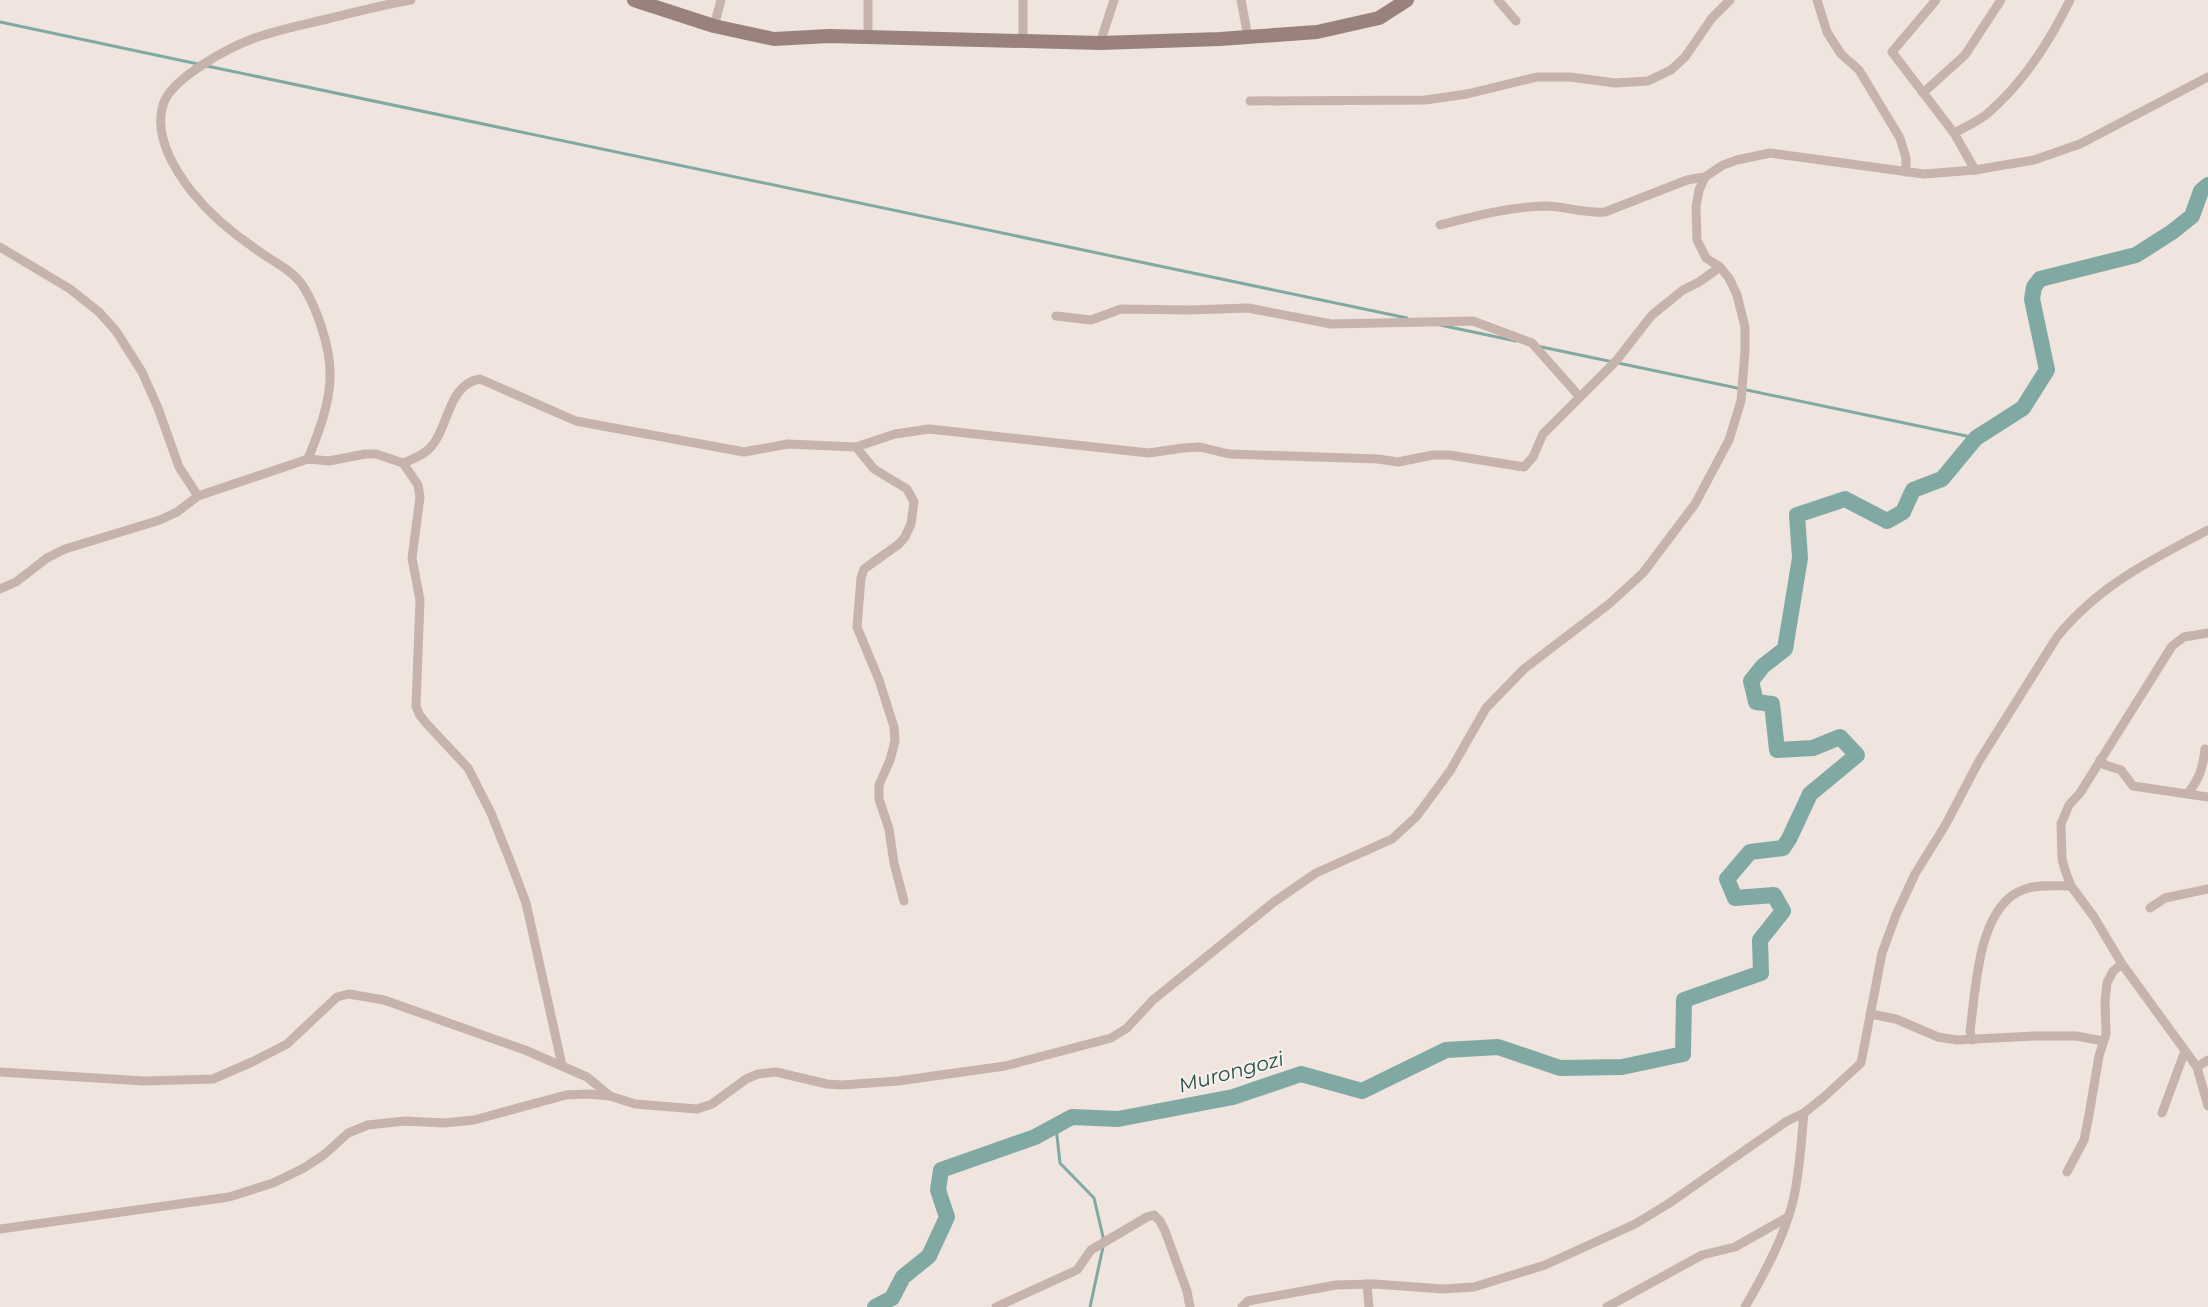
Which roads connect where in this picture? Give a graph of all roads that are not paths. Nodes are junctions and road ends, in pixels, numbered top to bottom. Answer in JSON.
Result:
{"nodes":[{"id":1,"x":411,"y":0,"type":"edge"},
{"id":2,"x":634,"y":0,"type":"edge"},
{"id":3,"x":721,"y":0,"type":"edge"},
{"id":4,"x":868,"y":0,"type":"edge"},
{"id":5,"x":1023,"y":0,"type":"edge"},
{"id":6,"x":1114,"y":0,"type":"edge"},
{"id":7,"x":1241,"y":0,"type":"edge"},
{"id":8,"x":1407,"y":0,"type":"edge"},
{"id":9,"x":1498,"y":0,"type":"edge"},
{"id":10,"x":1730,"y":0,"type":"edge"},
{"id":11,"x":1817,"y":0,"type":"edge"},
{"id":12,"x":1936,"y":0,"type":"edge"},
{"id":13,"x":2001,"y":0,"type":"edge"},
{"id":14,"x":2070,"y":0,"type":"edge"},
{"id":15,"x":1516,"y":21,"type":"dead end"},
{"id":16,"x":714,"y":26,"type":"junction"},
{"id":17,"x":868,"y":37,"type":"junction"},
{"id":18,"x":1248,"y":37,"type":"junction"},
{"id":19,"x":1023,"y":41,"type":"junction"},
{"id":20,"x":1100,"y":42,"type":"junction"},
{"id":21,"x":2208,"y":77,"type":"edge"},
{"id":22,"x":1923,"y":93,"type":"junction"},
{"id":23,"x":1250,"y":101,"type":"dead end"},
{"id":24,"x":1954,"y":134,"type":"junction"},
{"id":25,"x":1975,"y":170,"type":"junction"},
{"id":26,"x":1906,"y":172,"type":"junction"},
{"id":27,"x":1705,"y":177,"type":"junction"},
{"id":28,"x":1440,"y":225,"type":"dead end"},
{"id":29,"x":0,"y":247,"type":"edge"},
{"id":30,"x":1720,"y":267,"type":"junction"},
{"id":31,"x":1056,"y":316,"type":"dead end"},
{"id":32,"x":1579,"y":396,"type":"junction"},
{"id":33,"x":856,"y":447,"type":"junction"},
{"id":34,"x":308,"y":459,"type":"junction"},
{"id":35,"x":403,"y":463,"type":"junction"},
{"id":36,"x":198,"y":496,"type":"junction"},
{"id":37,"x":2208,"y":530,"type":"edge"},
{"id":38,"x":0,"y":589,"type":"edge"},
{"id":39,"x":2208,"y":633,"type":"edge"},
{"id":40,"x":2205,"y":749,"type":"dead end"},
{"id":41,"x":2100,"y":760,"type":"junction"},
{"id":42,"x":2188,"y":793,"type":"junction"},
{"id":43,"x":2208,"y":797,"type":"edge"},
{"id":44,"x":2071,"y":886,"type":"junction"},
{"id":45,"x":2208,"y":889,"type":"edge"},
{"id":46,"x":904,"y":902,"type":"dead end"},
{"id":47,"x":2150,"y":908,"type":"dead end"},
{"id":48,"x":2122,"y":964,"type":"junction"},
{"id":49,"x":1871,"y":1014,"type":"junction"},
{"id":50,"x":1972,"y":1040,"type":"junction"},
{"id":51,"x":2103,"y":1041,"type":"junction"},
{"id":52,"x":2185,"y":1051,"type":"junction"},
{"id":53,"x":2208,"y":1060,"type":"edge"},
{"id":54,"x":562,"y":1065,"type":"junction"},
{"id":55,"x":2198,"y":1067,"type":"junction"},
{"id":56,"x":0,"y":1072,"type":"edge"},
{"id":57,"x":610,"y":1096,"type":"junction"},
{"id":58,"x":2208,"y":1106,"type":"edge"},
{"id":59,"x":1804,"y":1113,"type":"junction"},
{"id":60,"x":2163,"y":1113,"type":"dead end"},
{"id":61,"x":2067,"y":1172,"type":"dead end"},
{"id":62,"x":1788,"y":1218,"type":"junction"},
{"id":63,"x":0,"y":1228,"type":"edge"},
{"id":64,"x":1367,"y":1284,"type":"junction"},
{"id":65,"x":996,"y":1307,"type":"edge"},
{"id":66,"x":1190,"y":1307,"type":"edge"},
{"id":67,"x":1242,"y":1307,"type":"edge"},
{"id":68,"x":1369,"y":1307,"type":"edge"},
{"id":69,"x":1607,"y":1307,"type":"edge"},
{"id":70,"x":1745,"y":1307,"type":"edge"}],
"edges":[{"from":1,"to":34,"type":"street"},
{"from":2,"to":16,"type":"street"},
{"from":3,"to":16,"type":"street"},
{"from":4,"to":17,"type":"street"},
{"from":5,"to":19,"type":"street"},
{"from":6,"to":20,"type":"street"},
{"from":7,"to":18,"type":"street"},
{"from":8,"to":18,"type":"street"},
{"from":9,"to":15,"type":"street"},
{"from":10,"to":23,"type":"street"},
{"from":11,"to":26,"type":"street"},
{"from":12,"to":22,"type":"street"},
{"from":13,"to":22,"type":"street"},
{"from":14,"to":24,"type":"street"},
{"from":16,"to":17,"type":"street"},
{"from":17,"to":19,"type":"street"},
{"from":18,"to":20,"type":"street"},
{"from":19,"to":20,"type":"street"},
{"from":21,"to":25,"type":"street"},
{"from":22,"to":24,"type":"street"},
{"from":24,"to":25,"type":"street"},
{"from":25,"to":26,"type":"street"},
{"from":26,"to":27,"type":"street"},
{"from":27,"to":28,"type":"street"},
{"from":27,"to":30,"type":"street"},
{"from":29,"to":36,"type":"street"},
{"from":30,"to":32,"type":"street"},
{"from":30,"to":57,"type":"street"},
{"from":31,"to":32,"type":"street"},
{"from":32,"to":33,"type":"street"},
{"from":33,"to":35,"type":"street"},
{"from":33,"to":46,"type":"street"},
{"from":34,"to":35,"type":"street"},
{"from":34,"to":36,"type":"street"},
{"from":35,"to":54,"type":"street"},
{"from":36,"to":38,"type":"street"},
{"from":37,"to":49,"type":"street"},
{"from":39,"to":41,"type":"street"},
{"from":40,"to":42,"type":"street"},
{"from":41,"to":42,"type":"street"},
{"from":41,"to":44,"type":"street"},
{"from":42,"to":43,"type":"street"},
{"from":44,"to":48,"type":"street"},
{"from":44,"to":50,"type":"street"},
{"from":45,"to":47,"type":"street"},
{"from":48,"to":51,"type":"street"},
{"from":48,"to":52,"type":"street"},
{"from":49,"to":50,"type":"street"},
{"from":49,"to":59,"type":"street"},
{"from":50,"to":51,"type":"street"},
{"from":51,"to":61,"type":"street"},
{"from":52,"to":55,"type":"street"},
{"from":52,"to":60,"type":"street"},
{"from":53,"to":55,"type":"street"},
{"from":54,"to":56,"type":"street"},
{"from":54,"to":57,"type":"street"},
{"from":55,"to":58,"type":"street"},
{"from":57,"to":63,"type":"street"},
{"from":59,"to":62,"type":"street"},
{"from":59,"to":64,"type":"street"},
{"from":62,"to":69,"type":"street"},
{"from":62,"to":70,"type":"street"},
{"from":64,"to":67,"type":"street"},
{"from":64,"to":68,"type":"street"},
{"from":65,"to":66,"type":"street"}]}
